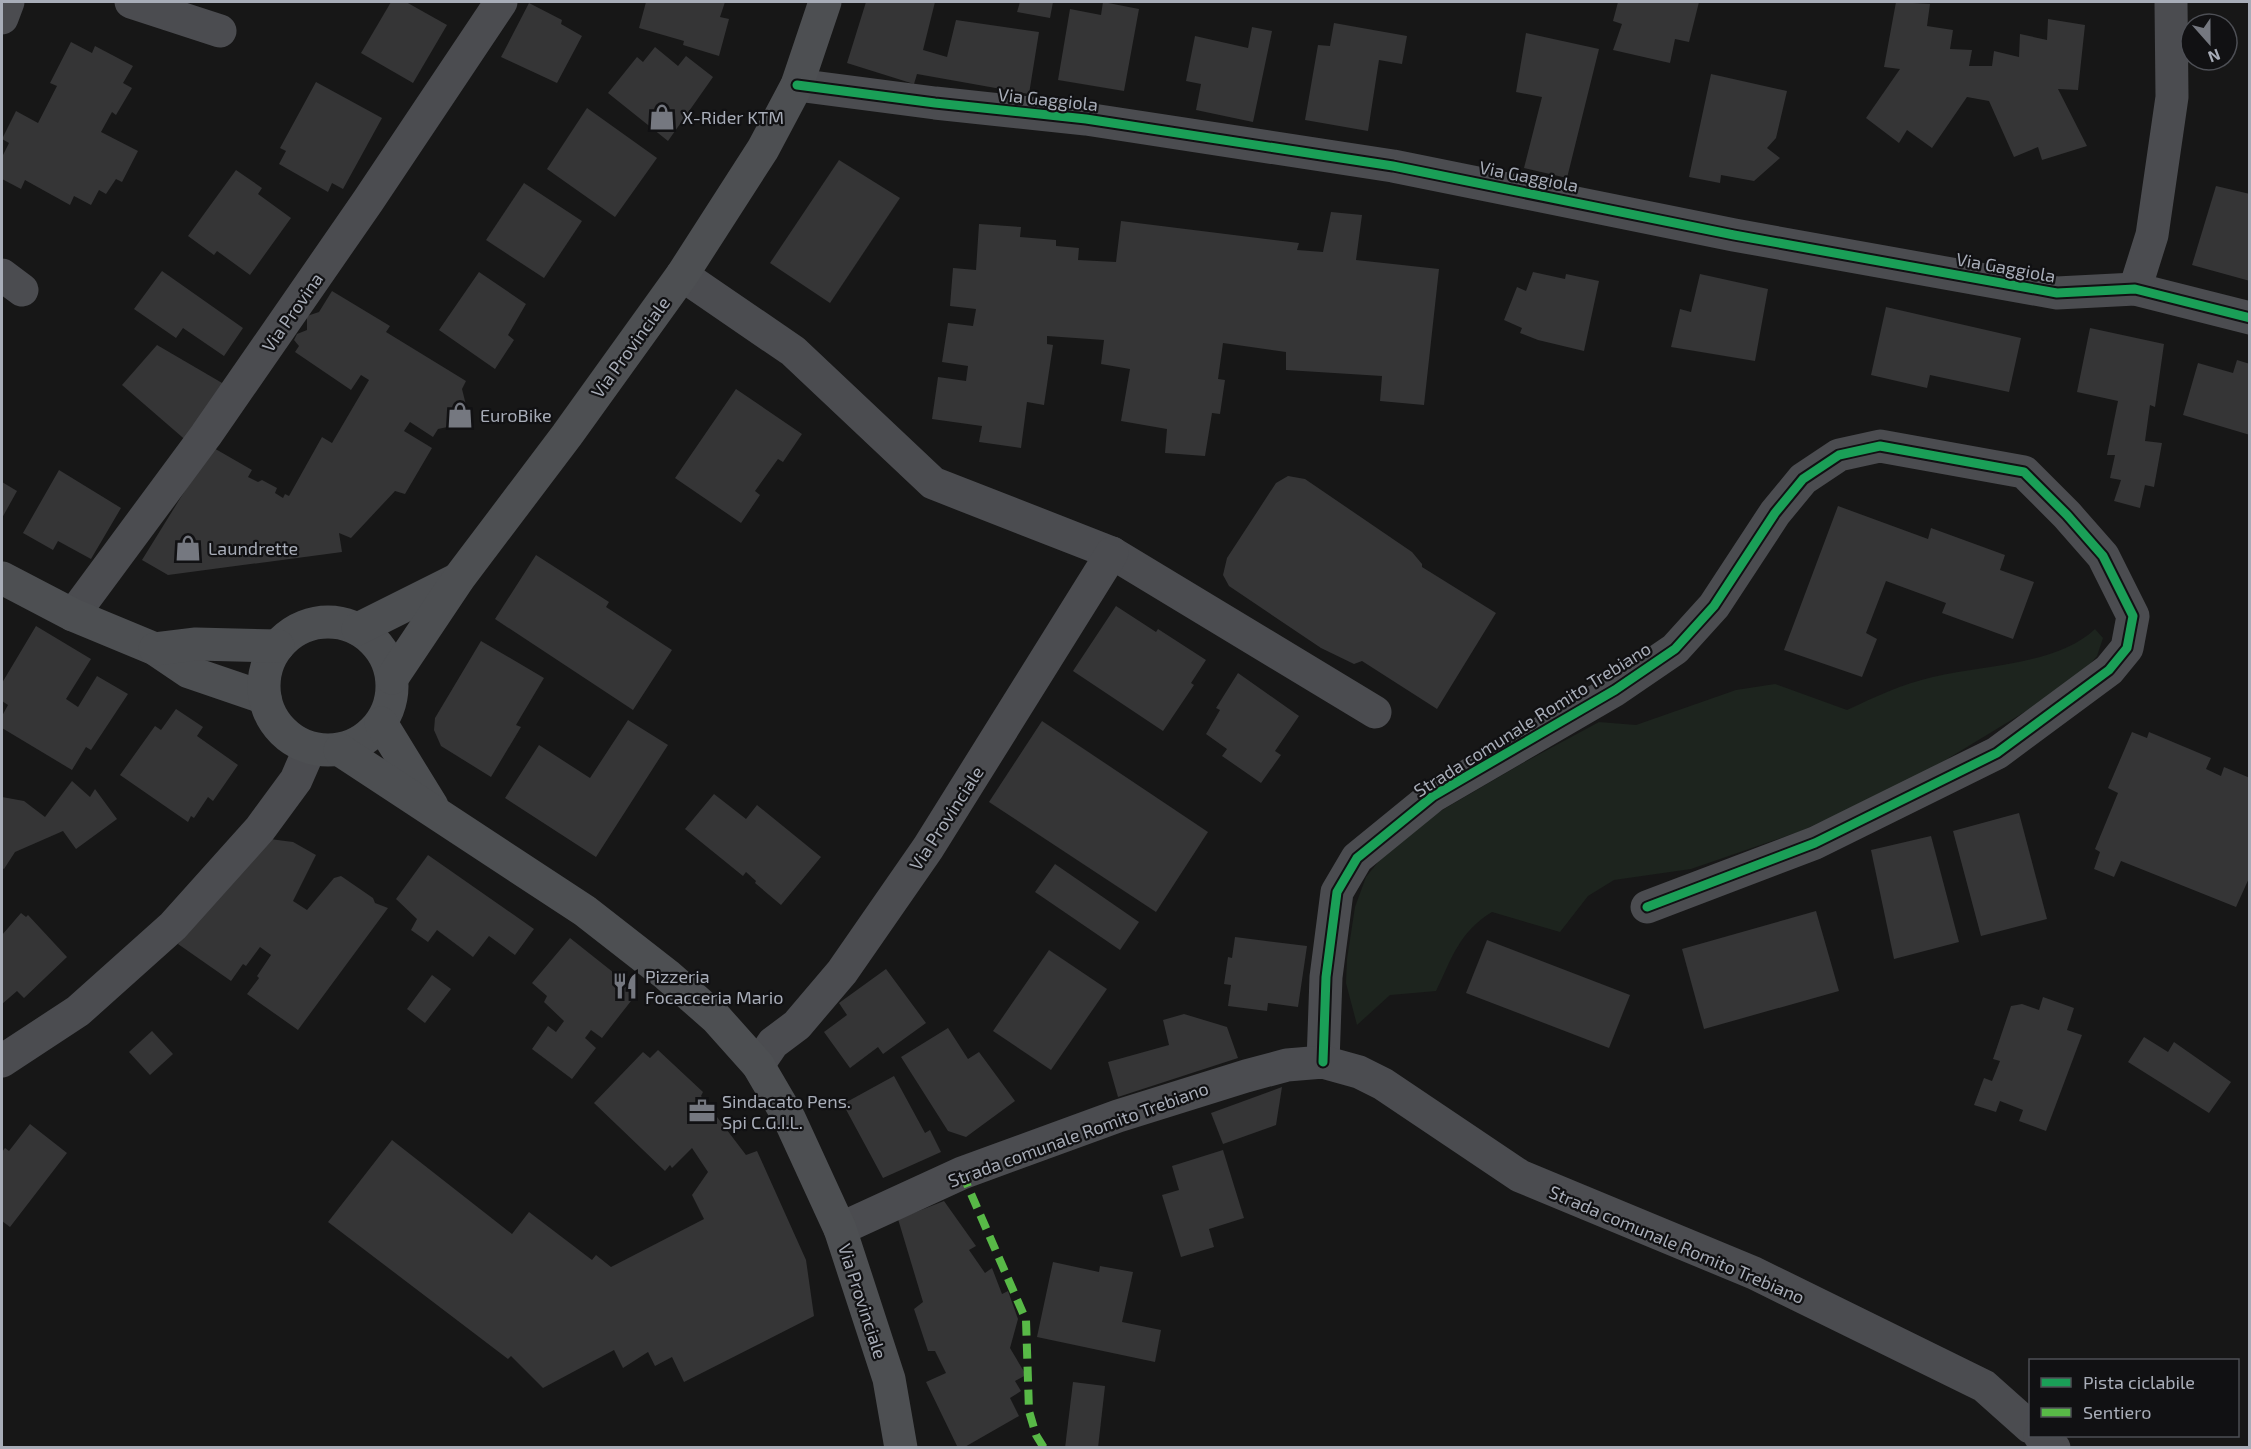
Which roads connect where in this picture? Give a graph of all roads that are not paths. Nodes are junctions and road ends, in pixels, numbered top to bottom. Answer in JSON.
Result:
{"nodes":[{"id":1,"x":8,"y":2,"type":"edge"},
{"id":2,"x":131,"y":2,"type":"edge"},
{"id":3,"x":501,"y":2,"type":"edge"},
{"id":4,"x":825,"y":2,"type":"edge"},
{"id":5,"x":2171,"y":2,"type":"edge"},
{"id":6,"x":2,"y":18,"type":"edge"},
{"id":7,"x":220,"y":32,"type":"dead end"},
{"id":8,"x":797,"y":85,"type":"junction"},
{"id":9,"x":682,"y":275,"type":"junction"},
{"id":10,"x":2135,"y":289,"type":"junction"},
{"id":11,"x":2250,"y":318,"type":"edge"},
{"id":12,"x":1112,"y":554,"type":"junction"},
{"id":13,"x":2,"y":578,"type":"edge"},
{"id":14,"x":459,"y":578,"type":"junction"},
{"id":15,"x":73,"y":615,"type":"junction"},
{"id":16,"x":358,"y":629,"type":"junction"},
{"id":17,"x":278,"y":646,"type":"junction"},
{"id":18,"x":155,"y":649,"type":"junction"},
{"id":19,"x":392,"y":678,"type":"junction"},
{"id":20,"x":265,"y":698,"type":"junction"},
{"id":21,"x":1375,"y":712,"type":"dead end"},
{"id":22,"x":381,"y":723,"type":"junction"},
{"id":23,"x":325,"y":749,"type":"junction"},
{"id":24,"x":435,"y":812,"type":"junction"},
{"id":25,"x":1647,"y":907,"type":"dead end"},
{"id":26,"x":2,"y":1062,"type":"edge"},
{"id":27,"x":1323,"y":1062,"type":"junction"},
{"id":28,"x":758,"y":1065,"type":"junction"},
{"id":29,"x":840,"y":1229,"type":"junction"},
{"id":30,"x":2029,"y":1425,"type":"edge"},
{"id":31,"x":2041,"y":1437,"type":"edge"},
{"id":32,"x":901,"y":1448,"type":"edge"},
{"id":33,"x":2054,"y":1448,"type":"edge"}],
"edges":[{"from":1,"to":6,"type":"street"},
{"from":2,"to":7,"type":"street"},
{"from":3,"to":15,"type":"street","name":"Via Provina"},
{"from":4,"to":8,"type":"main road","name":"Via Provinciale"},
{"from":5,"to":10,"type":"street"},
{"from":8,"to":9,"type":"main road","name":"Via Provinciale"},
{"from":8,"to":10,"type":"street","name":"Via Gaggiola"},
{"from":9,"to":12,"type":"street"},
{"from":9,"to":14,"type":"main road","name":"Via Provinciale"},
{"from":10,"to":11,"type":"street","name":"Via Gaggiola"},
{"from":12,"to":21,"type":"street"},
{"from":12,"to":28,"type":"street","name":"Via Provinciale"},
{"from":13,"to":15,"type":"main road"},
{"from":14,"to":16,"type":"main road","name":"Via Provinciale"},
{"from":14,"to":19,"type":"main road"},
{"from":15,"to":18,"type":"main road"},
{"from":16,"to":17,"type":"main road"},
{"from":16,"to":19,"type":"main road"},
{"from":17,"to":18,"type":"main road"},
{"from":17,"to":20,"type":"main road"},
{"from":18,"to":20,"type":"main road"},
{"from":19,"to":22,"type":"main road"},
{"from":20,"to":23,"type":"main road"},
{"from":22,"to":23,"type":"main road"},
{"from":22,"to":24,"type":"main road","name":"Via Provinciale"},
{"from":23,"to":24,"type":"main road"},
{"from":23,"to":26,"type":"street"},
{"from":24,"to":28,"type":"main road","name":"Via Provinciale"},
{"from":25,"to":27,"type":"street","name":"Strada comunale Romito Trebiano"},
{"from":27,"to":29,"type":"street","name":"Strada comunale Romito Trebiano"},
{"from":27,"to":30,"type":"street","name":"Strada comunale Romito Trebiano"},
{"from":28,"to":29,"type":"main road","name":"Via Provinciale"},
{"from":29,"to":32,"type":"main road","name":"Via Provinciale"},
{"from":31,"to":33,"type":"street"}]}
